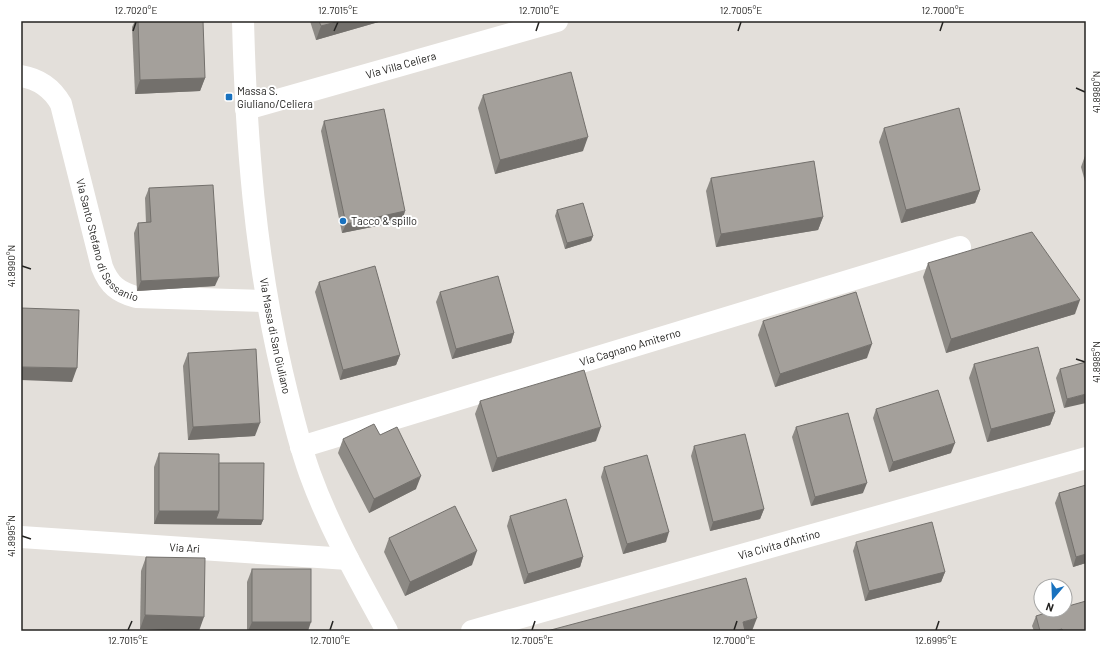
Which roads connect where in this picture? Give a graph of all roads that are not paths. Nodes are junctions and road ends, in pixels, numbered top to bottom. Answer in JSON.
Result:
{"nodes":[{"id":1,"x":243,"y":21,"type":"edge"},
{"id":2,"x":557,"y":21,"type":"edge"},
{"id":3,"x":21,"y":76,"type":"edge"},
{"id":4,"x":246,"y":109,"type":"junction"},
{"id":5,"x":960,"y":247,"type":"dead end"},
{"id":6,"x":266,"y":302,"type":"junction"},
{"id":7,"x":301,"y":447,"type":"junction"},
{"id":8,"x":1086,"y":458,"type":"edge"},
{"id":9,"x":21,"y":537,"type":"edge"},
{"id":10,"x":348,"y":559,"type":"junction"},
{"id":11,"x":387,"y":631,"type":"edge"},
{"id":12,"x":472,"y":631,"type":"edge"}],
"edges":[{"from":1,"to":4,"type":"street","name":"Via Massa di San Giuliano"},
{"from":2,"to":4,"type":"street","name":"Via Villa Celiera"},
{"from":3,"to":6,"type":"street","name":"Via Santo Stefano di Sessanio"},
{"from":4,"to":6,"type":"street","name":"Via Massa di San Giuliano"},
{"from":5,"to":7,"type":"street","name":"Via Cagnano Amiterno"},
{"from":6,"to":7,"type":"street","name":"Via Massa di San Giuliano"},
{"from":7,"to":10,"type":"street","name":"Via Massa di San Giuliano"},
{"from":8,"to":12,"type":"street","name":"Via Civita d'Antino"},
{"from":9,"to":10,"type":"street","name":"Via Ari"},
{"from":10,"to":11,"type":"street","name":"Via Massa di San Giuliano"}]}
